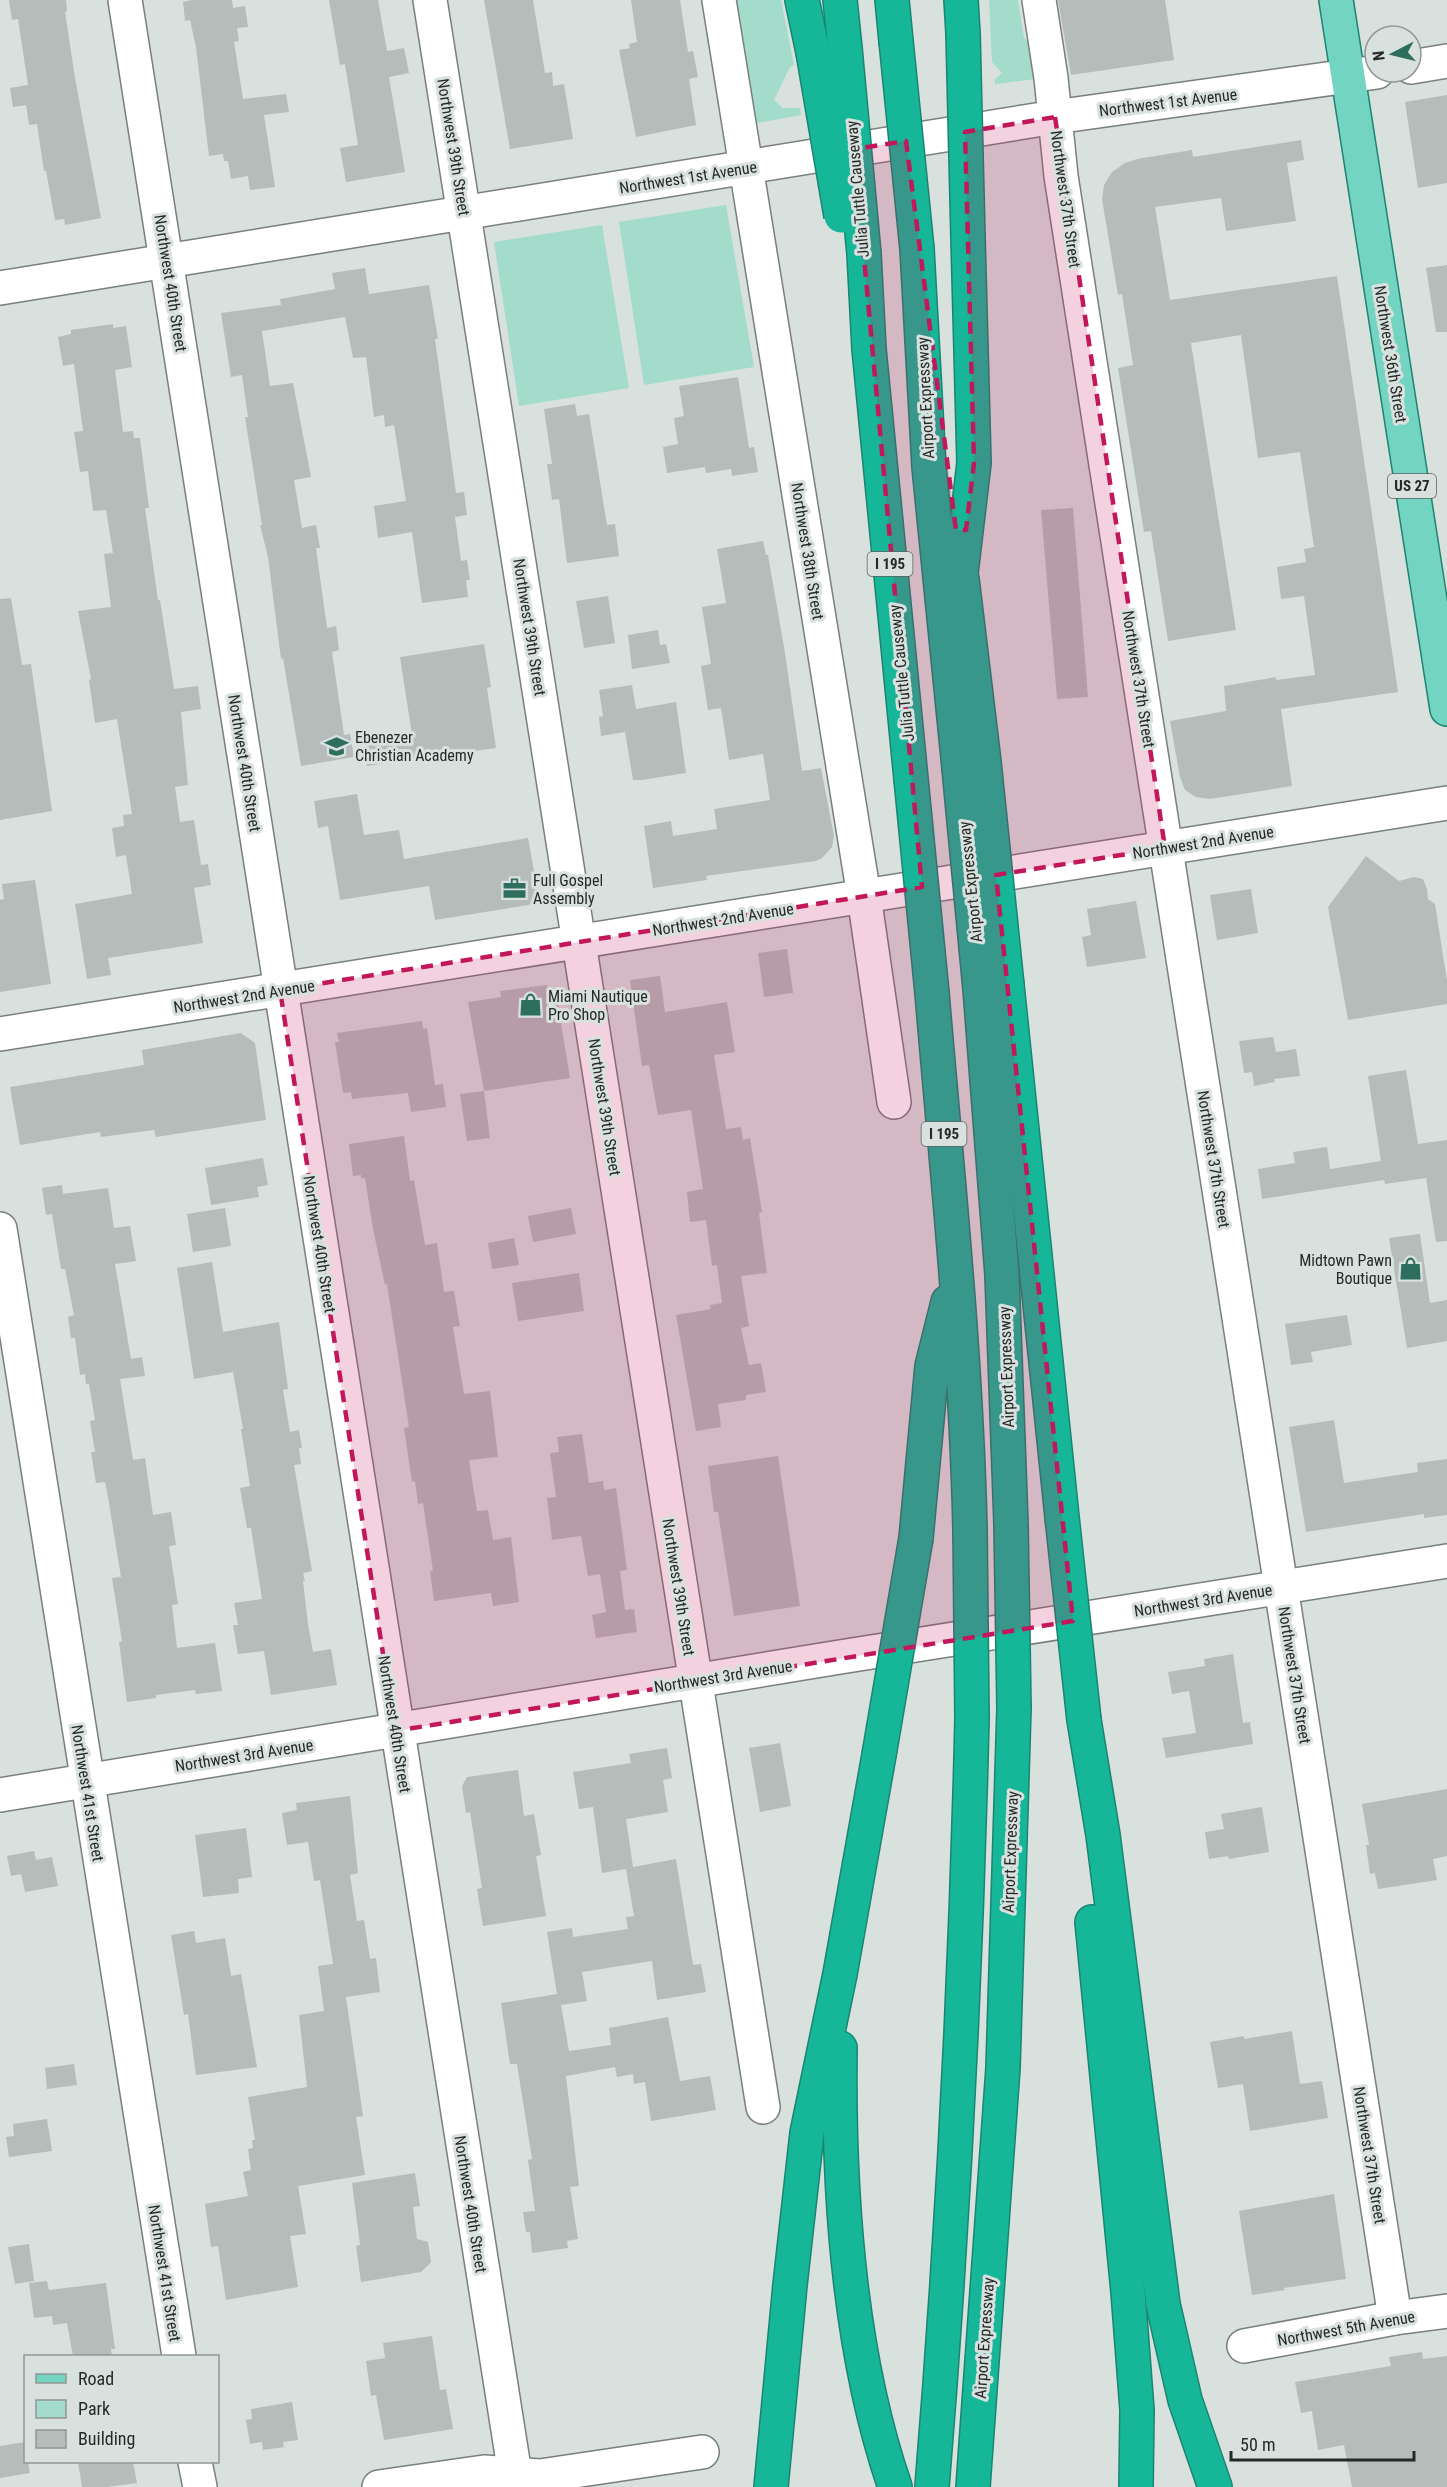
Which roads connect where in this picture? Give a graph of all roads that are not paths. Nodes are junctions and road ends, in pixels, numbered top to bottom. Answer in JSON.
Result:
{"nodes":[{"id":1,"x":125,"y":0,"type":"edge"},
{"id":2,"x":430,"y":0,"type":"edge"},
{"id":3,"x":719,"y":0,"type":"edge"},
{"id":4,"x":802,"y":0,"type":"edge"},
{"id":5,"x":840,"y":0,"type":"edge"},
{"id":6,"x":892,"y":0,"type":"edge"},
{"id":7,"x":961,"y":0,"type":"edge"},
{"id":8,"x":1039,"y":0,"type":"edge"},
{"id":9,"x":1336,"y":0,"type":"edge"},
{"id":10,"x":1447,"y":61,"type":"edge"},
{"id":11,"x":1423,"y":65,"type":"edge"},
{"id":12,"x":1363,"y":74,"type":"edge"},
{"id":13,"x":1364,"y":84,"type":"edge"},
{"id":14,"x":1055,"y":117,"type":"junction"},
{"id":15,"x":745,"y":168,"type":"junction"},
{"id":16,"x":465,"y":212,"type":"junction"},
{"id":17,"x":917,"y":249,"type":"junction"},
{"id":18,"x":856,"y":255,"type":"junction"},
{"id":19,"x":168,"y":261,"type":"junction"},
{"id":20,"x":0,"y":288,"type":"edge"},
{"id":21,"x":961,"y":573,"type":"junction"},
{"id":22,"x":1447,"y":709,"type":"edge"},
{"id":23,"x":972,"y":765,"type":"junction"},
{"id":24,"x":1447,"y":803,"type":"edge"},
{"id":25,"x":1165,"y":848,"type":"junction"},
{"id":26,"x":864,"y":896,"type":"junction"},
{"id":27,"x":579,"y":942,"type":"junction"},
{"id":28,"x":993,"y":987,"type":"junction"},
{"id":29,"x":280,"y":990,"type":"junction"},
{"id":30,"x":0,"y":1034,"type":"edge"},
{"id":31,"x":894,"y":1102,"type":"dead end"},
{"id":32,"x":0,"y":1229,"type":"edge"},
{"id":33,"x":955,"y":1274,"type":"junction"},
{"id":34,"x":1447,"y":1561,"type":"edge"},
{"id":35,"x":1281,"y":1588,"type":"junction"},
{"id":36,"x":694,"y":1681,"type":"junction"},
{"id":37,"x":1084,"y":1720,"type":"junction"},
{"id":38,"x":395,"y":1731,"type":"junction"},
{"id":39,"x":86,"y":1780,"type":"junction"},
{"id":40,"x":0,"y":1795,"type":"edge"},
{"id":41,"x":840,"y":1974,"type":"junction"},
{"id":42,"x":764,"y":2107,"type":"dead end"},
{"id":43,"x":1447,"y":2311,"type":"edge"},
{"id":44,"x":1395,"y":2318,"type":"junction"},
{"id":45,"x":1244,"y":2346,"type":"dead end"},
{"id":46,"x":179,"y":2355,"type":"edge"},
{"id":47,"x":702,"y":2452,"type":"dead end"},
{"id":48,"x":195,"y":2463,"type":"edge"},
{"id":49,"x":516,"y":2481,"type":"edge"},
{"id":50,"x":200,"y":2487,"type":"edge"},
{"id":51,"x":379,"y":2487,"type":"edge"},
{"id":52,"x":771,"y":2487,"type":"edge"},
{"id":53,"x":895,"y":2487,"type":"edge"},
{"id":54,"x":932,"y":2487,"type":"edge"},
{"id":55,"x":973,"y":2487,"type":"edge"},
{"id":56,"x":1136,"y":2487,"type":"edge"},
{"id":57,"x":1215,"y":2487,"type":"edge"}],
"edges":[{"from":1,"to":19,"type":"street","name":"Northwest 40th Street"},
{"from":2,"to":16,"type":"street","name":"Northwest 39th Street"},
{"from":3,"to":15,"type":"street","name":"Northwest 38th Street"},
{"from":4,"to":18,"type":"highway","bridge":true},
{"from":5,"to":18,"type":"highway","name":"Julia Tuttle Causeway","number":"I 195","bridge":true},
{"from":6,"to":17,"type":"highway","bridge":true},
{"from":7,"to":21,"type":"highway","bridge":true},
{"from":8,"to":14,"type":"street","name":"Northwest 37th Street"},
{"from":9,"to":12,"type":"main road","name":"Northwest 36th Street","number":"US 27"},
{"from":10,"to":11,"type":"street"},
{"from":12,"to":14,"type":"street","name":"Northwest 1st Avenue"},
{"from":13,"to":22,"type":"main road","name":"Northwest 36th Street","number":"US 27"},
{"from":14,"to":15,"type":"street","name":"Northwest 1st Avenue"},
{"from":14,"to":25,"type":"street","name":"Northwest 37th Street"},
{"from":15,"to":16,"type":"street","name":"Northwest 1st Avenue"},
{"from":15,"to":26,"type":"street","name":"Northwest 38th Street"},
{"from":16,"to":19,"type":"street","name":"Northwest 1st Avenue"},
{"from":16,"to":27,"type":"street","name":"Northwest 39th Street"},
{"from":17,"to":21,"type":"highway"},
{"from":17,"to":23,"type":"highway","name":"Airport Expressway"},
{"from":18,"to":33,"type":"highway","name":"Julia Tuttle Causeway","number":"I 195","bridge":true},
{"from":19,"to":20,"type":"street","name":"Northwest 1st Avenue"},
{"from":19,"to":29,"type":"street","name":"Northwest 40th Street"},
{"from":21,"to":23,"type":"highway"},
{"from":23,"to":28,"type":"highway","bridge":true},
{"from":24,"to":25,"type":"street","name":"Northwest 2nd Avenue"},
{"from":25,"to":26,"type":"street","name":"Northwest 2nd Avenue"},
{"from":25,"to":35,"type":"street","name":"Northwest 37th Street"},
{"from":26,"to":27,"type":"street","name":"Northwest 2nd Avenue"},
{"from":26,"to":31,"type":"street","name":"Northwest 38th Street"},
{"from":27,"to":29,"type":"street","name":"Northwest 2nd Avenue"},
{"from":27,"to":36,"type":"street","name":"Northwest 39th Street"},
{"from":28,"to":37,"type":"highway","bridge":true},
{"from":28,"to":55,"type":"highway","name":"Airport Expressway","bridge":true},
{"from":29,"to":30,"type":"street","name":"Northwest 2nd Avenue"},
{"from":29,"to":38,"type":"street","name":"Northwest 40th Street"},
{"from":32,"to":39,"type":"street","name":"Northwest 41st Street"},
{"from":33,"to":41,"type":"highway","bridge":true},
{"from":33,"to":54,"type":"highway","bridge":true},
{"from":34,"to":35,"type":"street","name":"Northwest 3rd Avenue"},
{"from":35,"to":36,"type":"street","name":"Northwest 3rd Avenue"},
{"from":35,"to":44,"type":"street","name":"Northwest 37th Street"},
{"from":36,"to":38,"type":"street","name":"Northwest 3rd Avenue"},
{"from":36,"to":42,"type":"street","name":"Northwest 39th Street"},
{"from":37,"to":56,"type":"highway"},
{"from":37,"to":57,"type":"highway"},
{"from":38,"to":39,"type":"street","name":"Northwest 3rd Avenue"},
{"from":38,"to":49,"type":"street","name":"Northwest 40th Street"},
{"from":39,"to":40,"type":"street","name":"Northwest 3rd Avenue"},
{"from":39,"to":46,"type":"street","name":"Northwest 41st Street"},
{"from":41,"to":52,"type":"highway"},
{"from":41,"to":53,"type":"highway"},
{"from":43,"to":44,"type":"street","name":"Northwest 5th Avenue"},
{"from":44,"to":45,"type":"street","name":"Northwest 5th Avenue"},
{"from":47,"to":49,"type":"street"},
{"from":48,"to":50,"type":"street"},
{"from":49,"to":51,"type":"street"}]}
